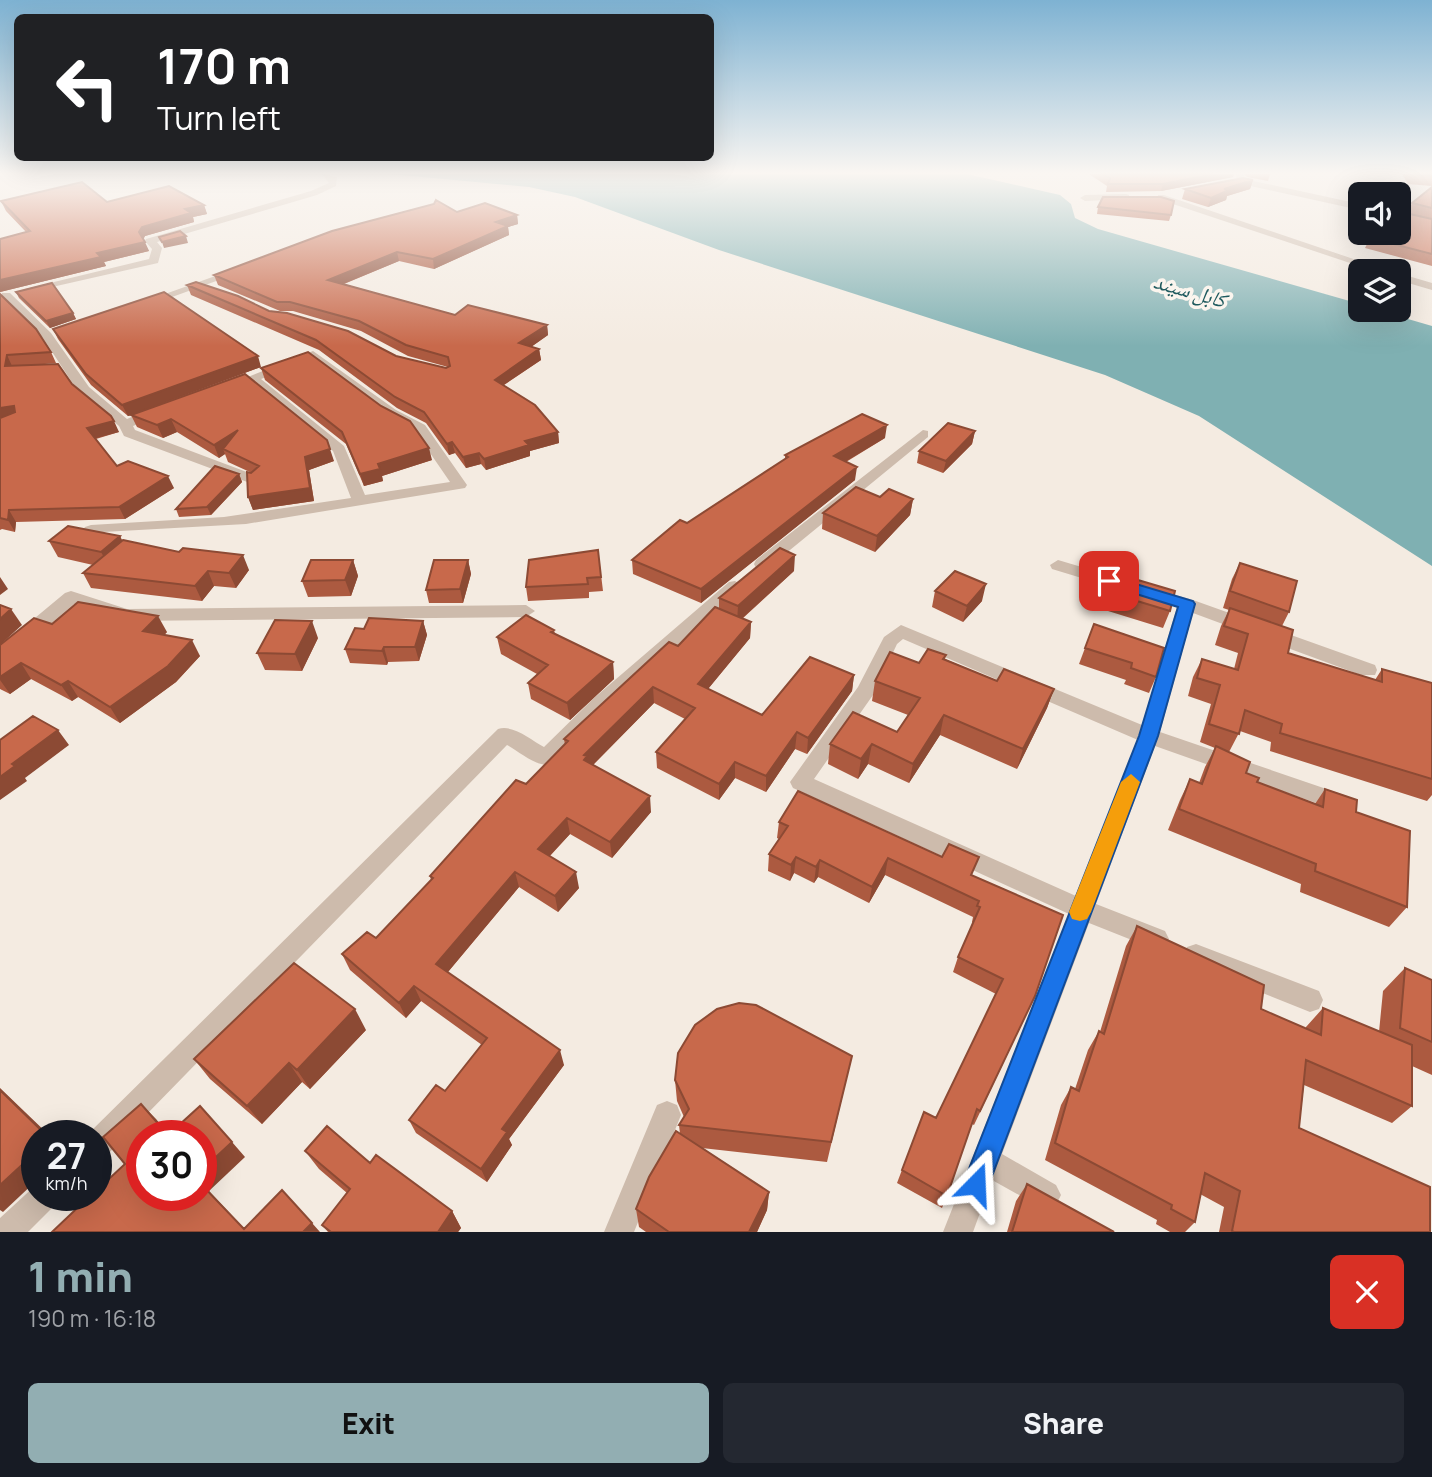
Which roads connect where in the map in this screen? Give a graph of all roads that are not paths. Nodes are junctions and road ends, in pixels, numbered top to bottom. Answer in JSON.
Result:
{"nodes":[{"id":1,"x":182,"y":231,"type":"edge"},
{"id":2,"x":1265,"y":231,"type":"edge"},
{"id":3,"x":1348,"y":259,"type":"edge"},
{"id":4,"x":246,"y":269,"type":"edge"},
{"id":5,"x":1411,"y":280,"type":"edge"},
{"id":6,"x":201,"y":285,"type":"junction"},
{"id":7,"x":1432,"y":287,"type":"edge"},
{"id":8,"x":223,"y":293,"type":"edge"},
{"id":9,"x":3,"y":296,"type":"edge"},
{"id":10,"x":133,"y":307,"type":"edge"},
{"id":11,"x":253,"y":379,"type":"junction"},
{"id":12,"x":220,"y":391,"type":"edge"},
{"id":13,"x":164,"y":409,"type":"edge"},
{"id":14,"x":125,"y":424,"type":"junction"},
{"id":15,"x":923,"y":434,"type":"dead end"},
{"id":16,"x":255,"y":480,"type":"edge"},
{"id":17,"x":360,"y":502,"type":"junction"},
{"id":18,"x":91,"y":530,"type":"edge"},
{"id":19,"x":1058,"y":565,"type":"dead end"},
{"id":20,"x":1187,"y":604,"type":"junction"},
{"id":21,"x":526,"y":611,"type":"dead end"},
{"id":22,"x":0,"y":657,"type":"edge"},
{"id":23,"x":1368,"y":670,"type":"dead end"},
{"id":24,"x":1149,"y":736,"type":"junction"},
{"id":25,"x":1339,"y":802,"type":"edge"},
{"id":26,"x":1081,"y":909,"type":"junction"},
{"id":27,"x":1310,"y":1000,"type":"dead end"},
{"id":28,"x":667,"y":1115,"type":"dead end"},
{"id":29,"x":112,"y":1130,"type":"edge"},
{"id":30,"x":985,"y":1160,"type":"junction"},
{"id":31,"x":1065,"y":1206,"type":"edge"},
{"id":32,"x":29,"y":1211,"type":"edge"},
{"id":33,"x":7,"y":1232,"type":"edge"},
{"id":34,"x":619,"y":1232,"type":"edge"},
{"id":35,"x":958,"y":1232,"type":"edge"}],
"edges":[{"from":1,"to":9,"type":"street"},
{"from":2,"to":3,"type":"street"},
{"from":4,"to":6,"type":"street"},
{"from":5,"to":7,"type":"street"},
{"from":6,"to":8,"type":"street"},
{"from":6,"to":10,"type":"street"},
{"from":9,"to":14,"type":"street"},
{"from":11,"to":12,"type":"street"},
{"from":11,"to":17,"type":"street"},
{"from":11,"to":17,"type":"street"},
{"from":13,"to":14,"type":"street"},
{"from":14,"to":16,"type":"street"},
{"from":15,"to":29,"type":"street"},
{"from":17,"to":18,"type":"street"},
{"from":19,"to":20,"type":"street"},
{"from":20,"to":23,"type":"street"},
{"from":20,"to":24,"type":"street"},
{"from":21,"to":22,"type":"street"},
{"from":24,"to":25,"type":"street"},
{"from":24,"to":26,"type":"street"},
{"from":24,"to":26,"type":"street"},
{"from":26,"to":27,"type":"street"},
{"from":26,"to":30,"type":"street"},
{"from":28,"to":34,"type":"street"},
{"from":30,"to":31,"type":"street"},
{"from":30,"to":35,"type":"street"},
{"from":32,"to":33,"type":"street"}]}
